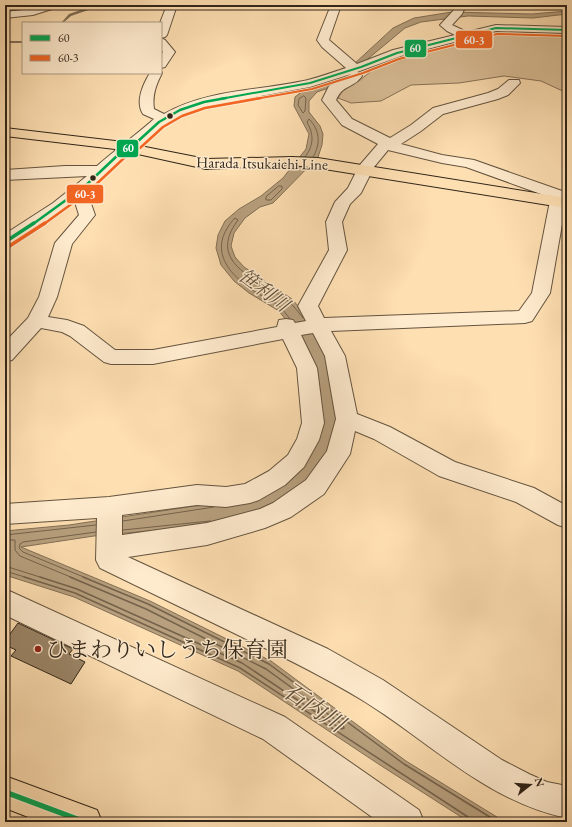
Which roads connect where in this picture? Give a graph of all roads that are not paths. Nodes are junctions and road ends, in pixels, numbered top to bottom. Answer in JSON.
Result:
{"nodes":[{"id":1,"x":54,"y":5,"type":"edge"},
{"id":2,"x":172,"y":5,"type":"edge"},
{"id":3,"x":336,"y":5,"type":"edge"},
{"id":4,"x":456,"y":12,"type":"edge"},
{"id":5,"x":5,"y":15,"type":"edge"},
{"id":6,"x":567,"y":30,"type":"edge"},
{"id":7,"x":162,"y":32,"type":"edge"},
{"id":8,"x":464,"y":35,"type":"junction"},
{"id":9,"x":162,"y":43,"type":"edge"},
{"id":10,"x":162,"y":62,"type":"edge"},
{"id":11,"x":355,"y":67,"type":"junction"},
{"id":12,"x":155,"y":74,"type":"edge"},
{"id":13,"x":514,"y":83,"type":"dead end"},
{"id":14,"x":164,"y":119,"type":"junction"},
{"id":15,"x":5,"y":133,"type":"edge"},
{"id":16,"x":388,"y":145,"type":"junction"},
{"id":17,"x":129,"y":147,"type":"junction"},
{"id":18,"x":365,"y":169,"type":"junction"},
{"id":19,"x":101,"y":171,"type":"junction"},
{"id":20,"x":5,"y":175,"type":"edge"},
{"id":21,"x":79,"y":191,"type":"junction"},
{"id":22,"x":563,"y":202,"type":"edge"},
{"id":23,"x":5,"y":242,"type":"edge"},
{"id":24,"x":36,"y":321,"type":"junction"},
{"id":25,"x":318,"y":326,"type":"junction"},
{"id":26,"x":289,"y":329,"type":"junction"},
{"id":27,"x":5,"y":355,"type":"edge"},
{"id":28,"x":347,"y":419,"type":"junction"},
{"id":29,"x":109,"y":509,"type":"junction"},
{"id":30,"x":5,"y":514,"type":"edge"},
{"id":31,"x":567,"y":518,"type":"edge"},
{"id":32,"x":110,"y":547,"type":"junction"},
{"id":33,"x":5,"y":602,"type":"edge"},
{"id":34,"x":5,"y":792,"type":"edge"},
{"id":35,"x":567,"y":802,"type":"edge"},
{"id":36,"x":85,"y":822,"type":"edge"},
{"id":37,"x":407,"y":822,"type":"edge"}],
"edges":[{"from":1,"to":5,"type":"street"},
{"from":2,"to":7,"type":"street"},
{"from":3,"to":11,"type":"street"},
{"from":4,"to":8,"type":"street"},
{"from":6,"to":8,"type":"street"},
{"from":8,"to":11,"type":"street"},
{"from":9,"to":10,"type":"street"},
{"from":11,"to":14,"type":"street"},
{"from":11,"to":16,"type":"street"},
{"from":12,"to":14,"type":"street"},
{"from":13,"to":16,"type":"street"},
{"from":14,"to":17,"type":"street"},
{"from":15,"to":17,"type":"main road","name":"Harada Itsukaichi Line"},
{"from":16,"to":18,"type":"street"},
{"from":16,"to":22,"type":"street"},
{"from":17,"to":18,"type":"main road","name":"Harada Itsukaichi Line"},
{"from":17,"to":19,"type":"street"},
{"from":18,"to":22,"type":"main road","name":"Harada Itsukaichi Line"},
{"from":18,"to":25,"type":"street"},
{"from":19,"to":20,"type":"street"},
{"from":19,"to":21,"type":"street"},
{"from":21,"to":23,"type":"street"},
{"from":21,"to":24,"type":"street"},
{"from":22,"to":25,"type":"street"},
{"from":24,"to":26,"type":"street"},
{"from":24,"to":27,"type":"street"},
{"from":25,"to":26,"type":"street"},
{"from":25,"to":28,"type":"street"},
{"from":26,"to":29,"type":"street"},
{"from":28,"to":31,"type":"street"},
{"from":28,"to":32,"type":"street"},
{"from":29,"to":30,"type":"street"},
{"from":29,"to":32,"type":"street"},
{"from":32,"to":35,"type":"street"},
{"from":33,"to":37,"type":"street"},
{"from":34,"to":36,"type":"main road"}]}
